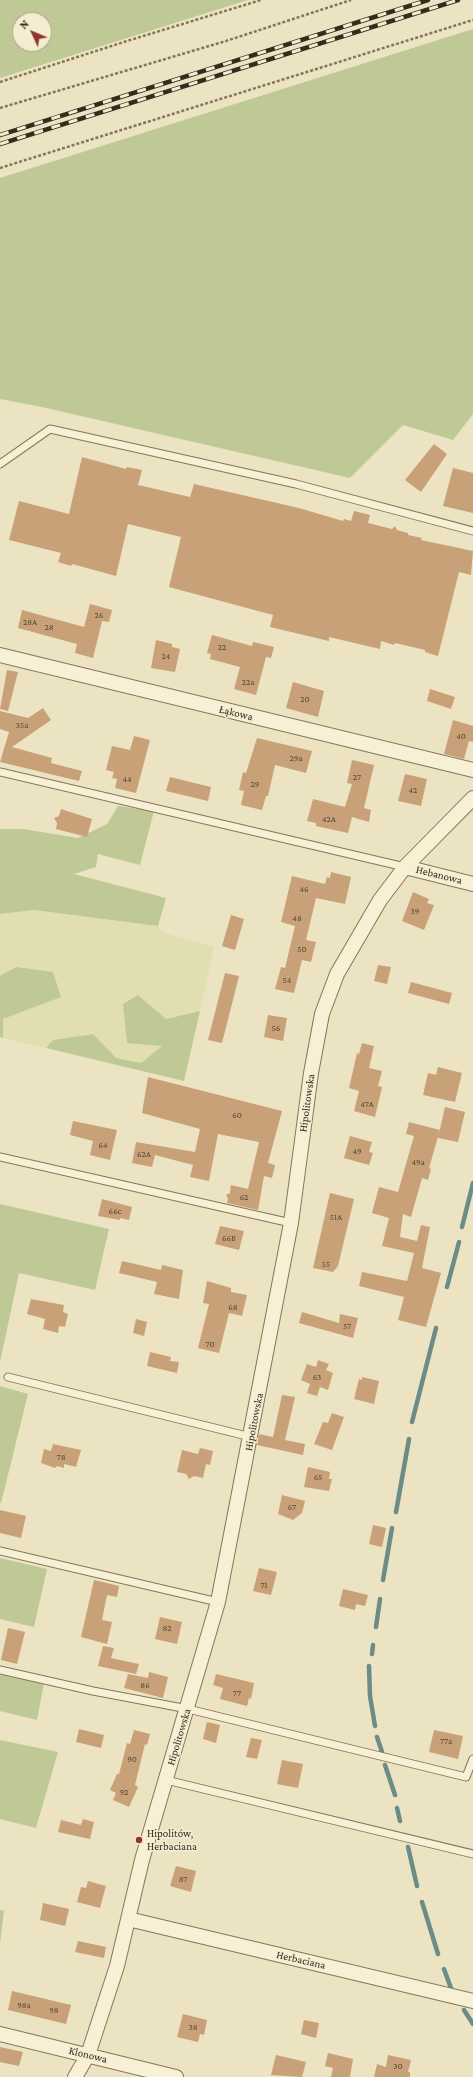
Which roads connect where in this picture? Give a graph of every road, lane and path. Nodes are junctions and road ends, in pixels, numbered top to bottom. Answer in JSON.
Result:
{"nodes":[{"id":1,"x":261,"y":0,"type":"edge"},
{"id":2,"x":351,"y":0,"type":"edge"},
{"id":3,"x":473,"y":20,"type":"edge"},
{"id":4,"x":0,"y":82,"type":"edge"},
{"id":5,"x":0,"y":108,"type":"edge"},
{"id":6,"x":0,"y":168,"type":"edge"},
{"id":7,"x":0,"y":464,"type":"edge"},
{"id":8,"x":473,"y":531,"type":"edge"},
{"id":9,"x":0,"y":655,"type":"edge"},
{"id":10,"x":473,"y":770,"type":"edge"},
{"id":11,"x":0,"y":772,"type":"edge"},
{"id":12,"x":473,"y":798,"type":"edge"},
{"id":13,"x":405,"y":867,"type":"junction"},
{"id":14,"x":473,"y":884,"type":"edge"},
{"id":15,"x":0,"y":1157,"type":"edge"},
{"id":16,"x":291,"y":1223,"type":"junction"},
{"id":17,"x":8,"y":1377,"type":"dead end"},
{"id":18,"x":251,"y":1437,"type":"junction"},
{"id":19,"x":0,"y":1551,"type":"edge"},
{"id":20,"x":218,"y":1602,"type":"junction"},
{"id":21,"x":0,"y":1670,"type":"edge"},
{"id":22,"x":188,"y":1709,"type":"junction"},
{"id":23,"x":473,"y":1760,"type":"edge"},
{"id":24,"x":166,"y":1780,"type":"junction"},
{"id":25,"x":473,"y":1854,"type":"edge"},
{"id":26,"x":128,"y":1919,"type":"junction"},
{"id":27,"x":473,"y":2001,"type":"edge"},
{"id":28,"x":0,"y":2034,"type":"edge"},
{"id":29,"x":88,"y":2055,"type":"junction"},
{"id":30,"x":75,"y":2077,"type":"edge"},
{"id":31,"x":176,"y":2077,"type":"edge"}],
"edges":[{"from":1,"to":4,"type":"path"},
{"from":2,"to":5,"type":"path"},
{"from":3,"to":6,"type":"path"},
{"from":7,"to":8,"type":"lane"},
{"from":9,"to":10,"type":"street","name":"Łąkowa"},
{"from":11,"to":13,"type":"lane"},
{"from":12,"to":13,"type":"street","name":"Hipolitowska"},
{"from":13,"to":14,"type":"street","name":"Hebanowa"},
{"from":13,"to":16,"type":"street","name":"Hipolitowska"},
{"from":15,"to":16,"type":"lane"},
{"from":16,"to":18,"type":"street","name":"Hipolitowska"},
{"from":17,"to":18,"type":"lane"},
{"from":18,"to":20,"type":"street","name":"Hipolitowska"},
{"from":19,"to":20,"type":"lane"},
{"from":20,"to":22,"type":"street","name":"Hipolitowska"},
{"from":21,"to":22,"type":"lane"},
{"from":22,"to":23,"type":"lane"},
{"from":22,"to":24,"type":"street","name":"Hipolitowska"},
{"from":24,"to":25,"type":"lane"},
{"from":24,"to":26,"type":"street","name":"Hipolitowska"},
{"from":26,"to":27,"type":"street","name":"Herbaciana"},
{"from":26,"to":29,"type":"street","name":"Hipolitowska"},
{"from":28,"to":29,"type":"street","name":"Klonowa"},
{"from":29,"to":30,"type":"street","name":"Hipolitowska"},
{"from":29,"to":31,"type":"street","name":"Klonowa"}]}
